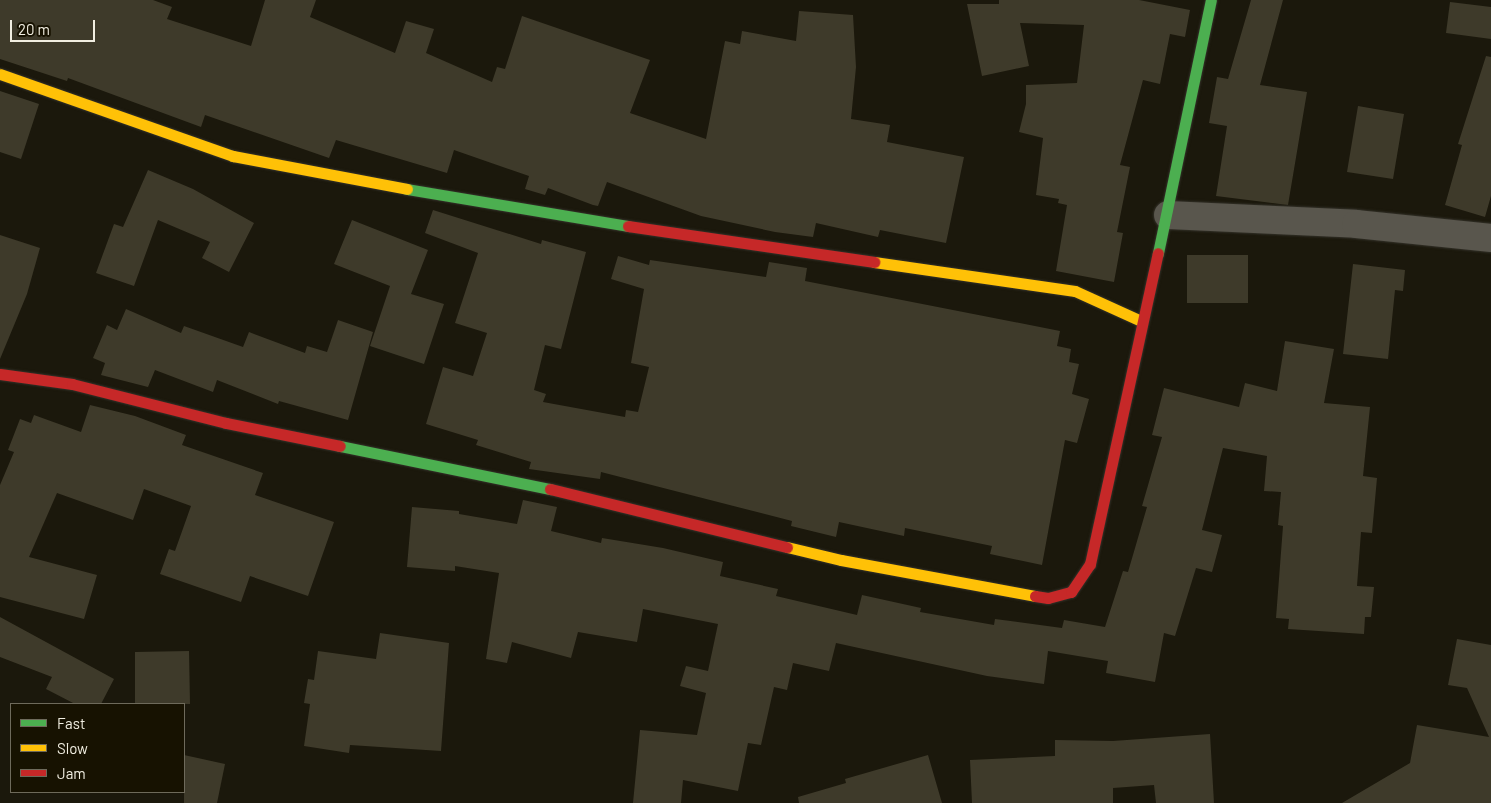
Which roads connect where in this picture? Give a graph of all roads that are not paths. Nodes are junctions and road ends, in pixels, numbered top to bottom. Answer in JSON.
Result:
{"nodes":[{"id":1,"x":1211,"y":0,"type":"edge"},
{"id":2,"x":0,"y":74,"type":"edge"},
{"id":3,"x":1168,"y":215,"type":"junction"},
{"id":4,"x":1491,"y":238,"type":"edge"},
{"id":5,"x":1141,"y":322,"type":"junction"},
{"id":6,"x":0,"y":374,"type":"edge"}],
"edges":[{"from":1,"to":3,"type":"street"},
{"from":2,"to":5,"type":"street"},
{"from":3,"to":4,"type":"street"},
{"from":3,"to":5,"type":"street"},
{"from":5,"to":6,"type":"street"}]}
